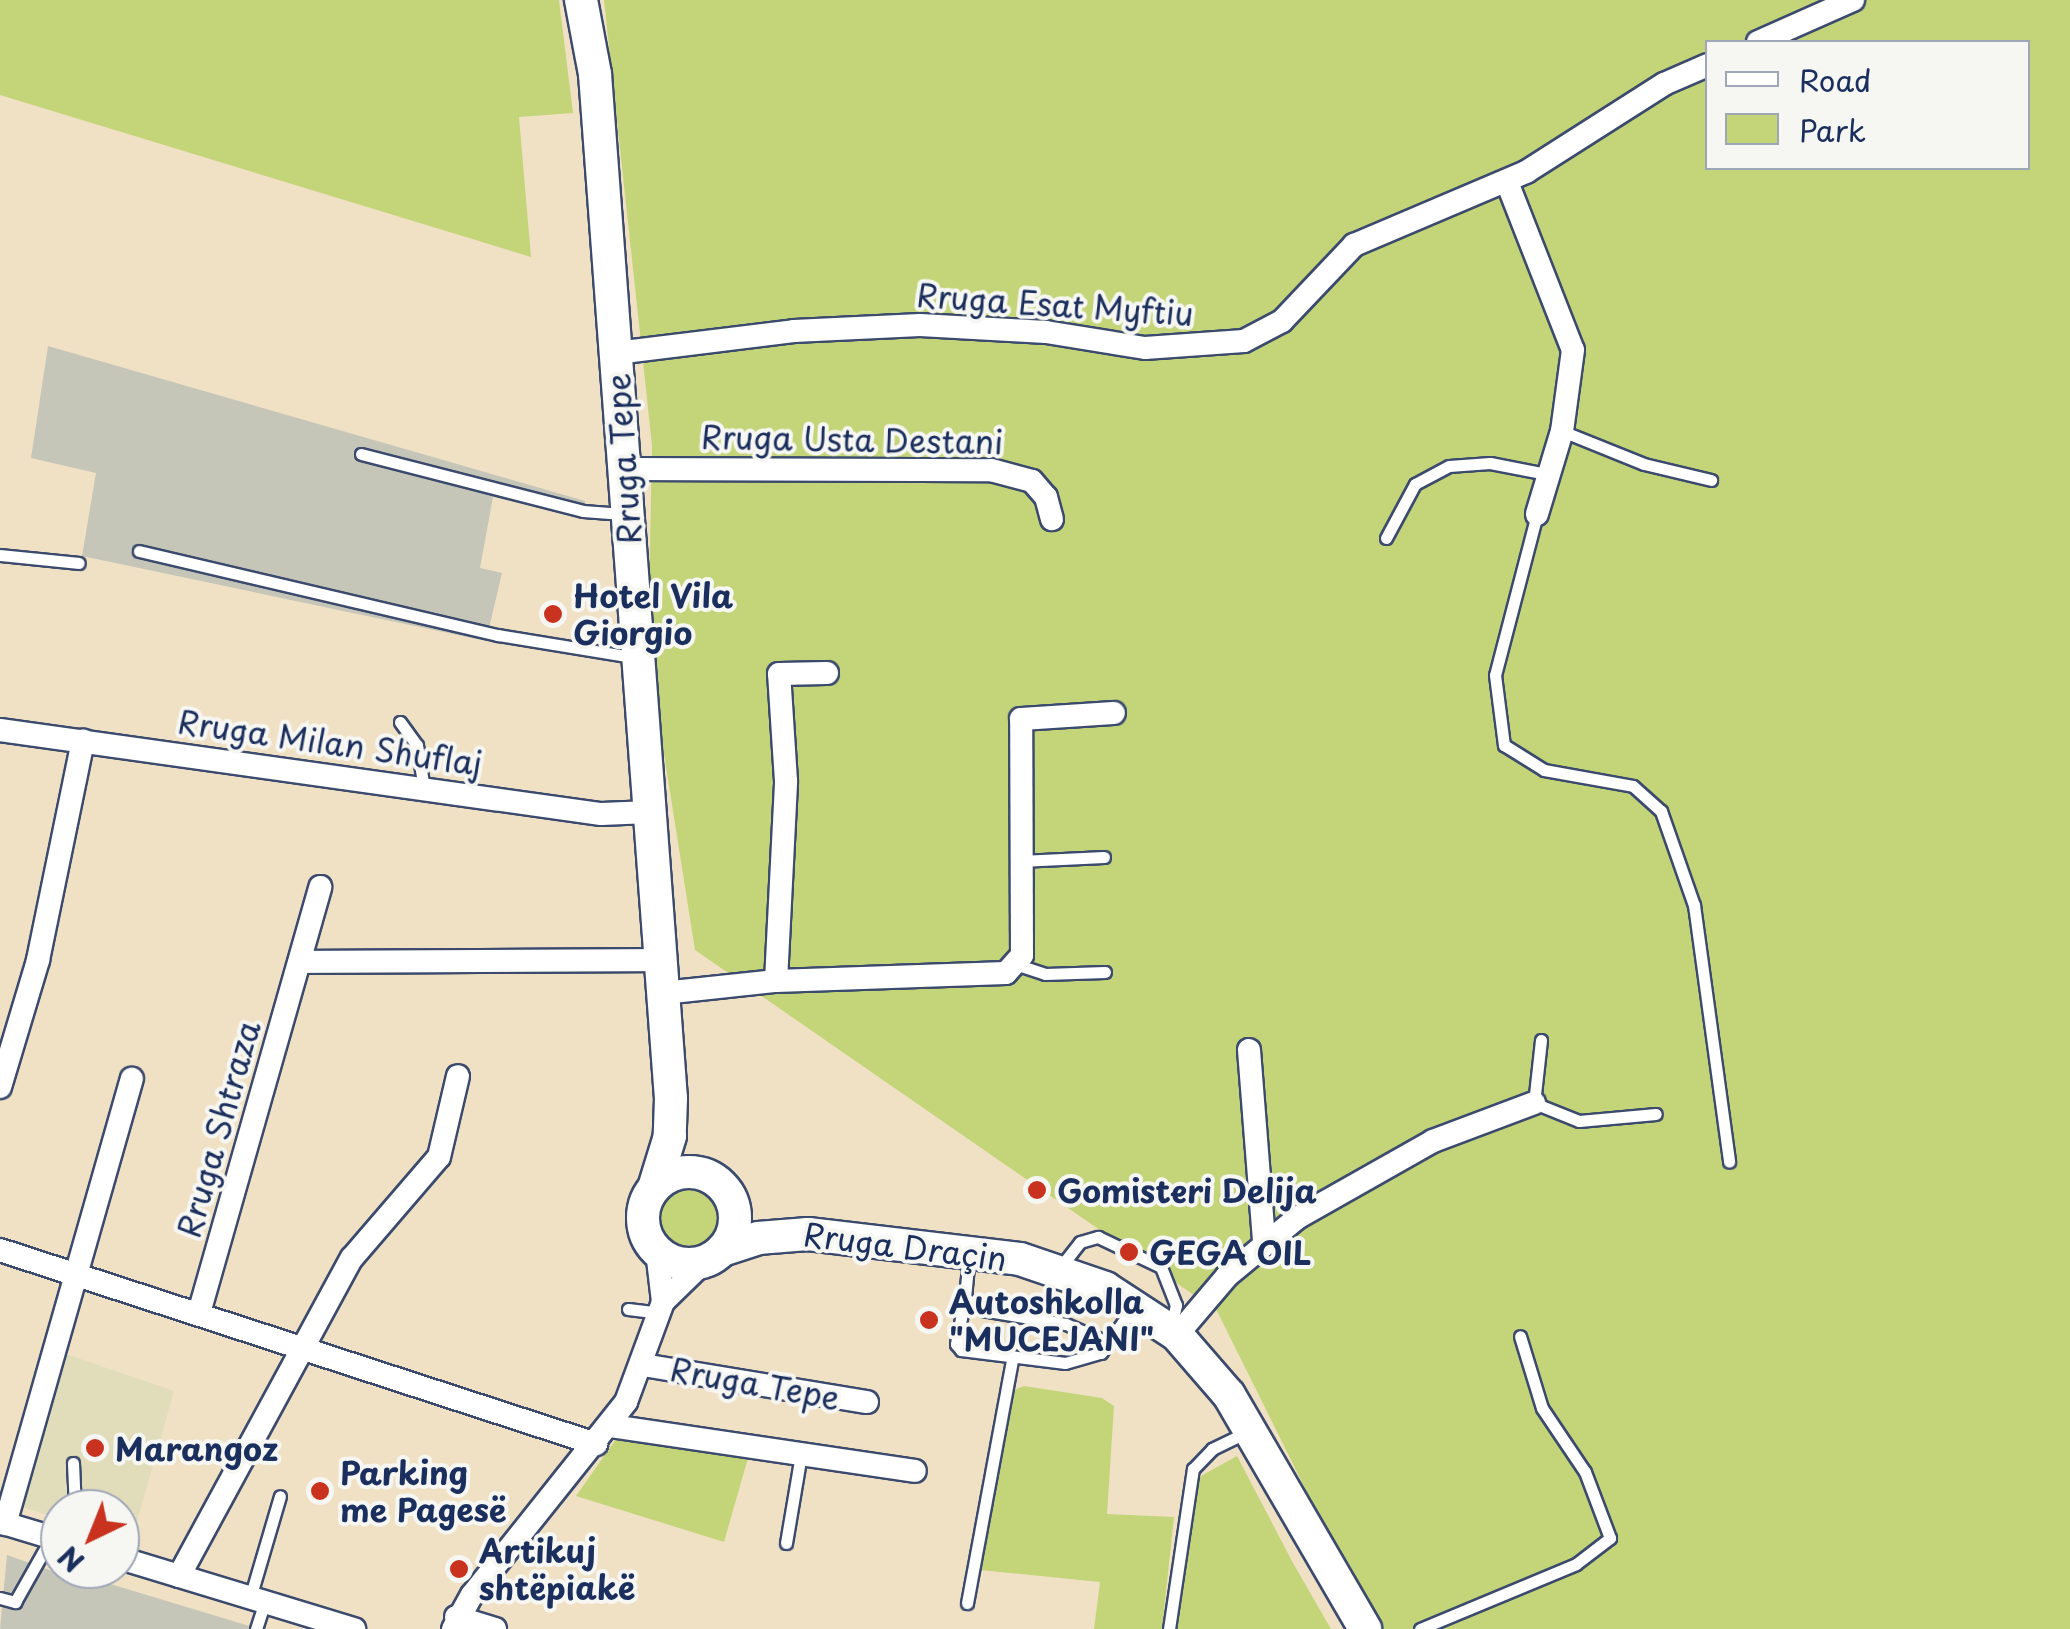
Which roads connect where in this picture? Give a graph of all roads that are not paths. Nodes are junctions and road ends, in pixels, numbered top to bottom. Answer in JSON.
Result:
{"nodes":[{"id":1,"x":581,"y":0,"type":"edge"},
{"id":2,"x":1852,"y":0,"type":"edge"},
{"id":3,"x":1762,"y":40,"type":"edge"},
{"id":4,"x":1705,"y":66,"type":"edge"},
{"id":5,"x":1507,"y":182,"type":"junction"},
{"id":6,"x":616,"y":354,"type":"junction"},
{"id":7,"x":1562,"y":431,"type":"junction"},
{"id":8,"x":361,"y":454,"type":"dead end"},
{"id":9,"x":624,"y":468,"type":"junction"},
{"id":10,"x":1546,"y":474,"type":"junction"},
{"id":11,"x":1711,"y":480,"type":"dead end"},
{"id":12,"x":1537,"y":514,"type":"joint"},
{"id":13,"x":628,"y":515,"type":"junction"},
{"id":14,"x":1052,"y":519,"type":"dead end"},
{"id":15,"x":1386,"y":538,"type":"dead end"},
{"id":16,"x":139,"y":551,"type":"dead end"},
{"id":17,"x":0,"y":554,"type":"edge"},
{"id":18,"x":79,"y":563,"type":"dead end"},
{"id":19,"x":638,"y":658,"type":"junction"},
{"id":20,"x":827,"y":673,"type":"dead end"},
{"id":21,"x":1114,"y":713,"type":"dead end"},
{"id":22,"x":400,"y":722,"type":"dead end"},
{"id":23,"x":0,"y":730,"type":"edge"},
{"id":24,"x":83,"y":741,"type":"junction"},
{"id":25,"x":424,"y":789,"type":"junction"},
{"id":26,"x":650,"y":812,"type":"junction"},
{"id":27,"x":1104,"y":857,"type":"dead end"},
{"id":28,"x":1020,"y":861,"type":"junction"},
{"id":29,"x":320,"y":887,"type":"dead end"},
{"id":30,"x":300,"y":962,"type":"junction"},
{"id":31,"x":1018,"y":965,"type":"junction"},
{"id":32,"x":1105,"y":972,"type":"dead end"},
{"id":33,"x":662,"y":976,"type":"junction"},
{"id":34,"x":776,"y":980,"type":"junction"},
{"id":35,"x":1541,"y":1040,"type":"dead end"},
{"id":36,"x":1250,"y":1050,"type":"dead end"},
{"id":37,"x":458,"y":1076,"type":"dead end"},
{"id":38,"x":132,"y":1079,"type":"dead end"},
{"id":39,"x":0,"y":1087,"type":"edge"},
{"id":40,"x":671,"y":1098,"type":"junction"},
{"id":41,"x":1534,"y":1103,"type":"junction"},
{"id":42,"x":1656,"y":1114,"type":"dead end"},
{"id":43,"x":1730,"y":1162,"type":"dead end"},
{"id":44,"x":706,"y":1175,"type":"junction"},
{"id":45,"x":654,"y":1188,"type":"junction"},
{"id":46,"x":732,"y":1200,"type":"junction"},
{"id":47,"x":788,"y":1233,"type":"junction"},
{"id":48,"x":1264,"y":1242,"type":"junction"},
{"id":49,"x":0,"y":1250,"type":"edge"},
{"id":50,"x":657,"y":1251,"type":"junction"},
{"id":51,"x":969,"y":1254,"type":"junction"},
{"id":52,"x":713,"y":1256,"type":"junction"},
{"id":53,"x":1060,"y":1270,"type":"junction"},
{"id":54,"x":74,"y":1274,"type":"junction"},
{"id":55,"x":966,"y":1298,"type":"junction"},
{"id":56,"x":1134,"y":1305,"type":"junction"},
{"id":57,"x":661,"y":1307,"type":"junction"},
{"id":58,"x":628,"y":1309,"type":"dead end"},
{"id":59,"x":199,"y":1314,"type":"junction"},
{"id":60,"x":1174,"y":1332,"type":"junction"},
{"id":61,"x":1520,"y":1336,"type":"dead end"},
{"id":62,"x":1109,"y":1343,"type":"junction"},
{"id":63,"x":303,"y":1346,"type":"junction"},
{"id":64,"x":1014,"y":1356,"type":"junction"},
{"id":65,"x":644,"y":1365,"type":"junction"},
{"id":66,"x":868,"y":1402,"type":"dead end"},
{"id":67,"x":612,"y":1426,"type":"junction"},
{"id":68,"x":1252,"y":1429,"type":"junction"},
{"id":69,"x":596,"y":1444,"type":"junction"},
{"id":70,"x":801,"y":1454,"type":"junction"},
{"id":71,"x":73,"y":1462,"type":"dead end"},
{"id":72,"x":915,"y":1472,"type":"dead end"},
{"id":73,"x":74,"y":1489,"type":"edge"},
{"id":74,"x":280,"y":1496,"type":"dead end"},
{"id":75,"x":2,"y":1523,"type":"edge"},
{"id":76,"x":40,"y":1534,"type":"edge"},
{"id":77,"x":786,"y":1543,"type":"dead end"},
{"id":78,"x":40,"y":1564,"type":"edge"},
{"id":79,"x":140,"y":1564,"type":"edge"},
{"id":80,"x":180,"y":1576,"type":"junction"},
{"id":81,"x":0,"y":1598,"type":"edge"},
{"id":82,"x":258,"y":1600,"type":"junction"},
{"id":83,"x":967,"y":1603,"type":"dead end"},
{"id":84,"x":454,"y":1623,"type":"edge"},
{"id":85,"x":256,"y":1629,"type":"edge"},
{"id":86,"x":354,"y":1629,"type":"edge"},
{"id":87,"x":495,"y":1629,"type":"edge"},
{"id":88,"x":1170,"y":1629,"type":"edge"},
{"id":89,"x":1365,"y":1629,"type":"edge"},
{"id":90,"x":1420,"y":1629,"type":"edge"}],
"edges":[{"from":1,"to":6,"type":"main road","name":"Rruga Tepe"},
{"from":2,"to":3,"type":"street"},
{"from":4,"to":5,"type":"street","name":"Rruga Esat Myftiu"},
{"from":5,"to":6,"type":"street","name":"Rruga Esat Myftiu"},
{"from":5,"to":7,"type":"street"},
{"from":6,"to":9,"type":"main road","name":"Rruga Tepe"},
{"from":7,"to":10,"type":"street"},
{"from":7,"to":11,"type":"lane"},
{"from":8,"to":13,"type":"lane"},
{"from":9,"to":13,"type":"main road","name":"Rruga Tepe"},
{"from":9,"to":14,"type":"street","name":"Rruga Usta Destani"},
{"from":10,"to":12,"type":"street"},
{"from":10,"to":15,"type":"lane"},
{"from":12,"to":43,"type":"lane"},
{"from":13,"to":19,"type":"main road","name":"Rruga Tepe"},
{"from":16,"to":19,"type":"lane"},
{"from":17,"to":18,"type":"lane"},
{"from":19,"to":26,"type":"main road","name":"Rruga Tepe"},
{"from":20,"to":34,"type":"street"},
{"from":21,"to":28,"type":"street"},
{"from":22,"to":25,"type":"lane"},
{"from":23,"to":24,"type":"street","name":"Rruga Milan Shuflaj"},
{"from":24,"to":25,"type":"street","name":"Rruga Milan Shuflaj"},
{"from":24,"to":39,"type":"street"},
{"from":25,"to":26,"type":"street","name":"Rruga Milan Shuflaj"},
{"from":26,"to":33,"type":"main road","name":"Rruga Tepe"},
{"from":27,"to":28,"type":"lane"},
{"from":28,"to":31,"type":"street"},
{"from":29,"to":30,"type":"street","name":"Rruga Shtraza"},
{"from":30,"to":33,"type":"street"},
{"from":30,"to":59,"type":"street","name":"Rruga Shtraza"},
{"from":31,"to":32,"type":"lane"},
{"from":31,"to":34,"type":"street"},
{"from":33,"to":34,"type":"street"},
{"from":33,"to":40,"type":"main road","name":"Rruga Tepe"},
{"from":35,"to":41,"type":"lane"},
{"from":36,"to":48,"type":"street"},
{"from":37,"to":63,"type":"street"},
{"from":38,"to":54,"type":"street"},
{"from":40,"to":44,"type":"main road","name":"Rruga Tepe"},
{"from":40,"to":45,"type":"main road","name":"Rruga Tepe"},
{"from":41,"to":42,"type":"lane"},
{"from":41,"to":48,"type":"street"},
{"from":44,"to":45,"type":"main road"},
{"from":44,"to":46,"type":"main road","name":"Rruga Tepe"},
{"from":45,"to":50,"type":"main road","name":"Rruga Tepe"},
{"from":46,"to":47,"type":"main road","name":"Rruga Draçin"},
{"from":46,"to":52,"type":"main road"},
{"from":47,"to":51,"type":"main road","name":"Rruga Draçin"},
{"from":47,"to":52,"type":"main road","name":"Rruga Draçin"},
{"from":48,"to":60,"type":"street"},
{"from":49,"to":54,"type":"street"},
{"from":50,"to":52,"type":"main road"},
{"from":50,"to":57,"type":"street","name":"Rruga Tepe"},
{"from":51,"to":53,"type":"main road","name":"Rruga Draçin"},
{"from":51,"to":55,"type":"lane"},
{"from":52,"to":57,"type":"street","name":"Rruga Tepe"},
{"from":53,"to":56,"type":"main road","name":"Rruga Draçin"},
{"from":53,"to":60,"type":"lane"},
{"from":54,"to":59,"type":"street"},
{"from":54,"to":75,"type":"street"},
{"from":55,"to":62,"type":"lane"},
{"from":55,"to":64,"type":"lane"},
{"from":56,"to":60,"type":"main road","name":"Rruga Draçin"},
{"from":56,"to":62,"type":"lane"},
{"from":57,"to":58,"type":"lane","name":"Rruga Tepe"},
{"from":57,"to":65,"type":"street","name":"Rruga Tepe"},
{"from":59,"to":63,"type":"street"},
{"from":60,"to":68,"type":"main road","name":"Rruga Draçin"},
{"from":61,"to":90,"type":"lane"},
{"from":62,"to":64,"type":"lane"},
{"from":63,"to":69,"type":"street"},
{"from":63,"to":80,"type":"street"},
{"from":64,"to":83,"type":"lane"},
{"from":65,"to":66,"type":"street","name":"Rruga Tepe"},
{"from":65,"to":67,"type":"street","name":"Rruga Tepe"},
{"from":67,"to":69,"type":"street","name":"Rruga Tepe"},
{"from":67,"to":70,"type":"street","name":"Rruga Tepe"},
{"from":68,"to":88,"type":"lane"},
{"from":68,"to":89,"type":"main road","name":"Rruga Draçin"},
{"from":69,"to":84,"type":"street","name":"Rruga Tepe"},
{"from":70,"to":72,"type":"street","name":"Rruga Tepe"},
{"from":70,"to":77,"type":"lane","name":"Rruga Tepe"},
{"from":71,"to":73,"type":"lane"},
{"from":74,"to":82,"type":"lane"},
{"from":75,"to":76,"type":"street"},
{"from":78,"to":81,"type":"lane"},
{"from":79,"to":80,"type":"street"},
{"from":80,"to":82,"type":"street"},
{"from":82,"to":85,"type":"lane"},
{"from":82,"to":86,"type":"street"},
{"from":84,"to":87,"type":"street"}]}
